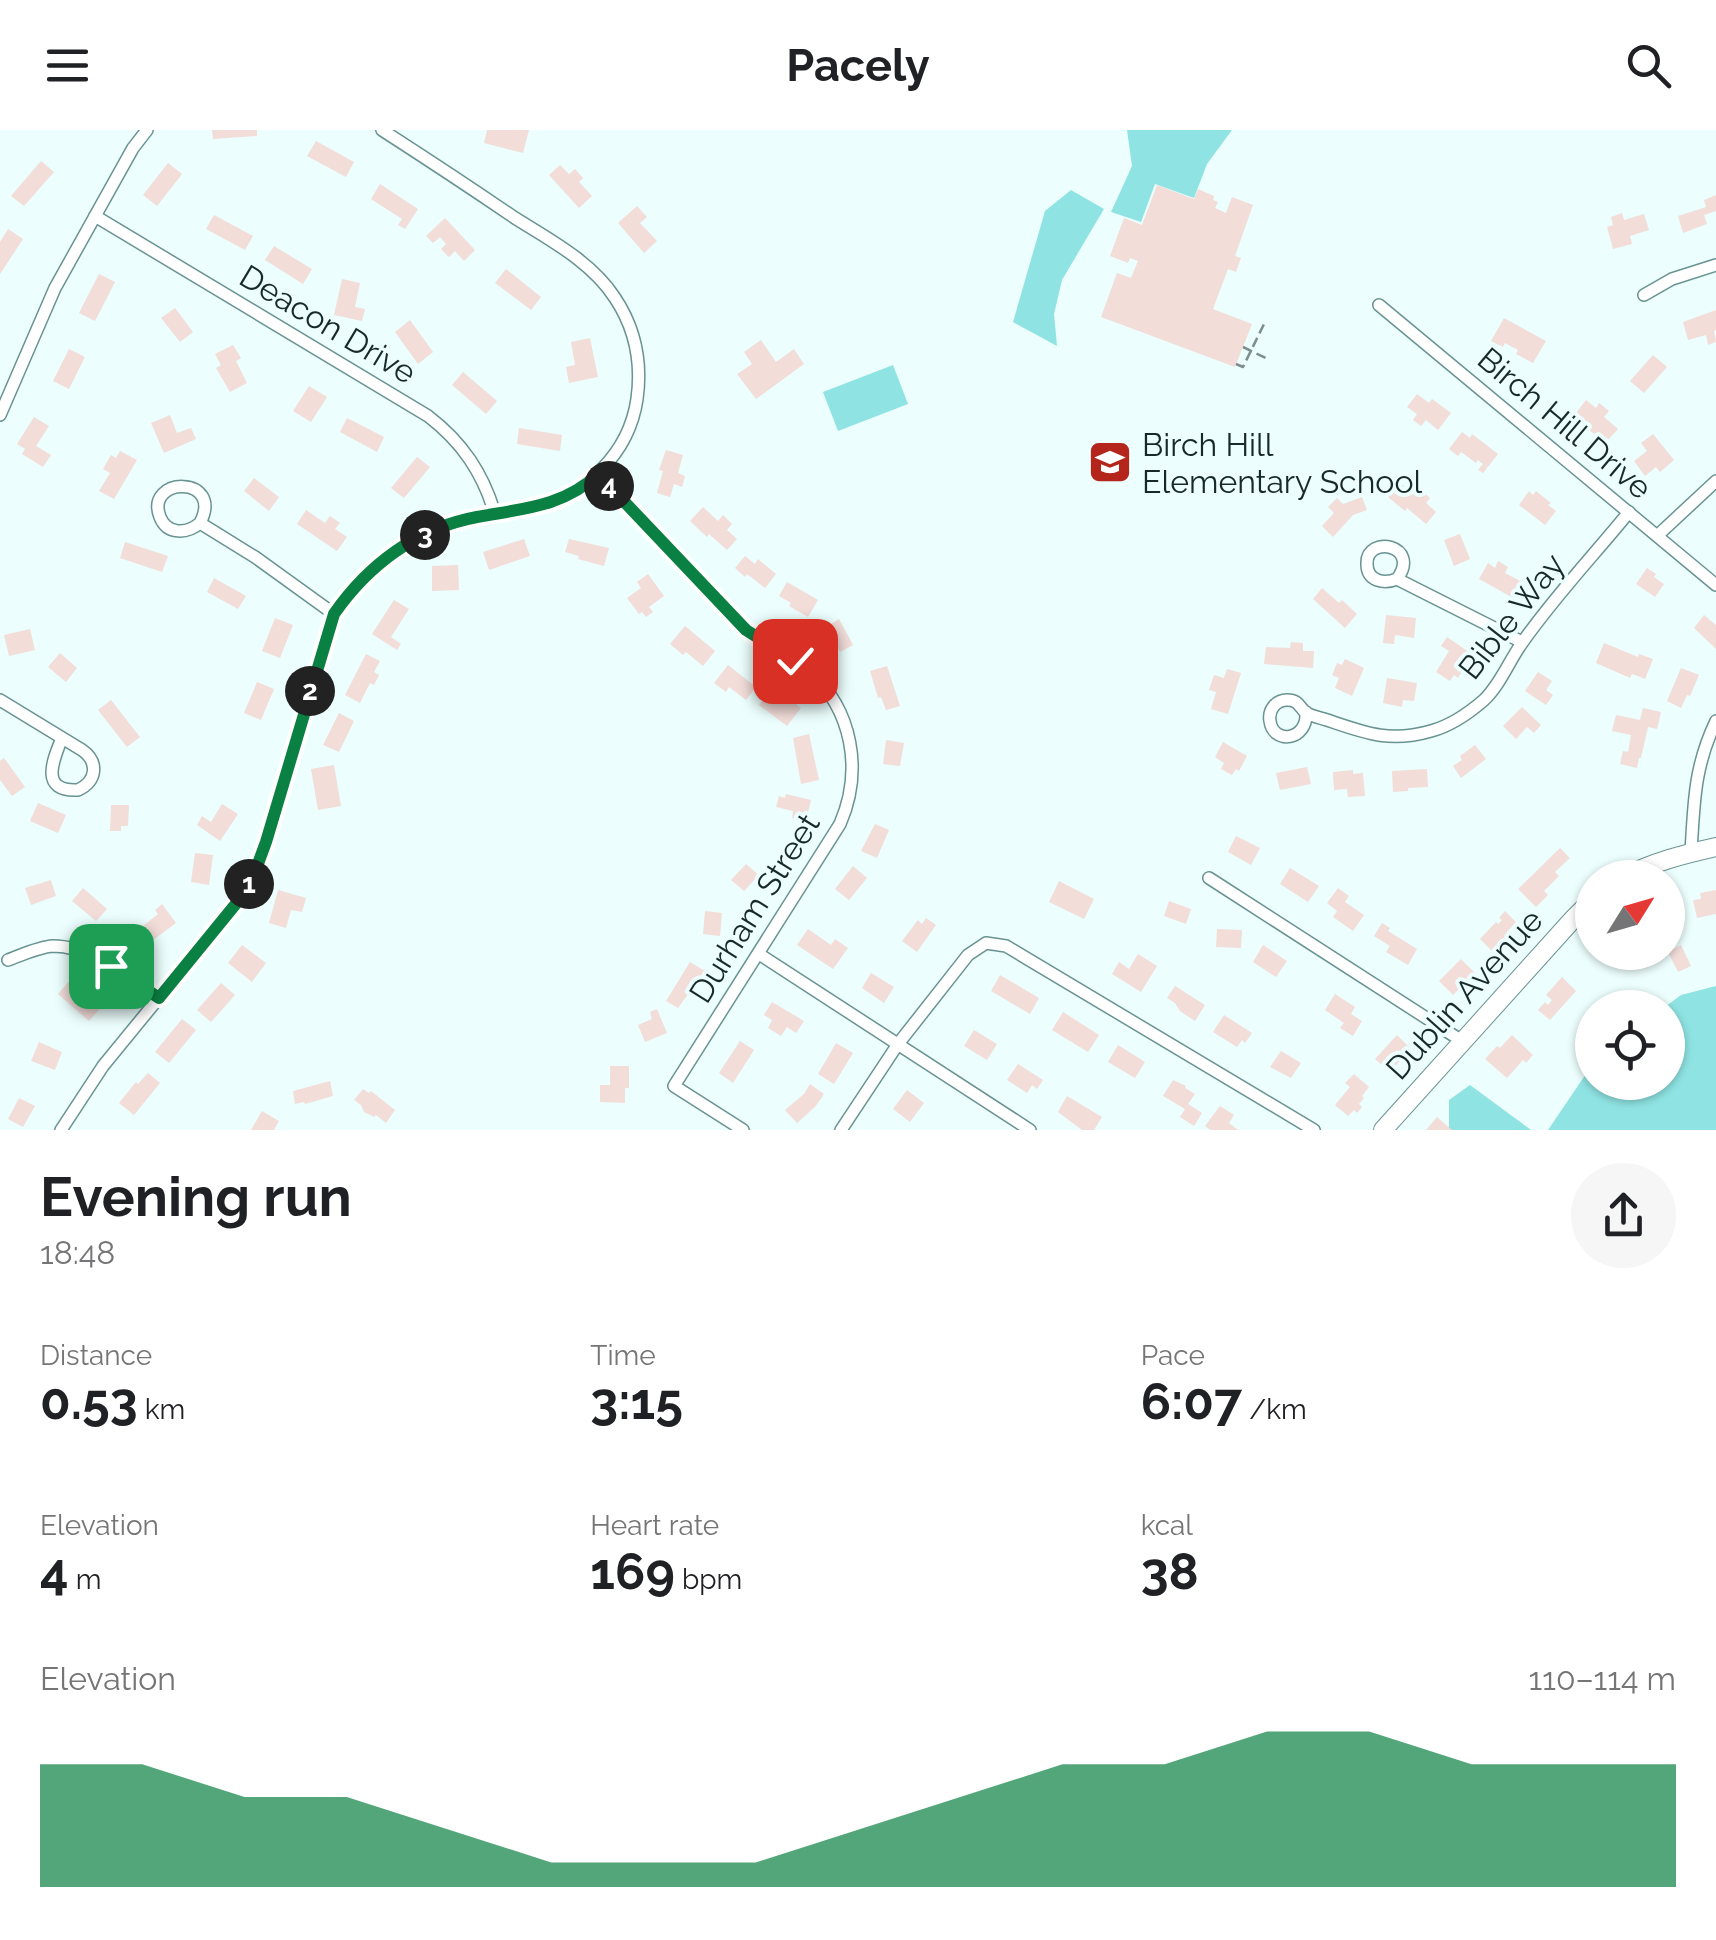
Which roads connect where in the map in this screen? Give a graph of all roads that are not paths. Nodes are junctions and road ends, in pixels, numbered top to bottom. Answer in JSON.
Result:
{"nodes":[{"id":1,"x":147,"y":130,"type":"edge"},
{"id":2,"x":382,"y":130,"type":"edge"},
{"id":3,"x":95,"y":216,"type":"junction"},
{"id":4,"x":1716,"y":265,"type":"edge"},
{"id":5,"x":1644,"y":296,"type":"dead end"},
{"id":6,"x":1378,"y":304,"type":"dead end"},
{"id":7,"x":0,"y":415,"type":"edge"},
{"id":8,"x":598,"y":474,"type":"junction"},
{"id":9,"x":1716,"y":481,"type":"edge"},
{"id":10,"x":1629,"y":512,"type":"junction"},
{"id":11,"x":495,"y":514,"type":"junction"},
{"id":12,"x":200,"y":523,"type":"junction"},
{"id":13,"x":1658,"y":536,"type":"junction"},
{"id":14,"x":1397,"y":579,"type":"dead end"},
{"id":15,"x":1716,"y":585,"type":"edge"},
{"id":16,"x":334,"y":614,"type":"junction"},
{"id":17,"x":1522,"y":642,"type":"junction"},
{"id":18,"x":0,"y":700,"type":"edge"},
{"id":19,"x":1306,"y":712,"type":"dead end"},
{"id":20,"x":1716,"y":721,"type":"edge"},
{"id":21,"x":62,"y":738,"type":"junction"},
{"id":22,"x":1716,"y":847,"type":"edge"},
{"id":23,"x":1691,"y":852,"type":"junction"},
{"id":24,"x":1667,"y":860,"type":"edge"},
{"id":25,"x":1209,"y":878,"type":"dead end"},
{"id":26,"x":1575,"y":918,"type":"edge"},
{"id":27,"x":758,"y":954,"type":"junction"},
{"id":28,"x":8,"y":960,"type":"dead end"},
{"id":29,"x":159,"y":998,"type":"junction"},
{"id":30,"x":1462,"y":1040,"type":"junction"},
{"id":31,"x":898,"y":1044,"type":"junction"},
{"id":32,"x":61,"y":1130,"type":"edge"},
{"id":33,"x":743,"y":1130,"type":"edge"},
{"id":34,"x":841,"y":1130,"type":"edge"},
{"id":35,"x":1030,"y":1130,"type":"edge"},
{"id":36,"x":1314,"y":1130,"type":"edge"},
{"id":37,"x":1382,"y":1130,"type":"edge"}],
"edges":[{"from":1,"to":3,"type":"street"},
{"from":2,"to":8,"type":"street"},
{"from":3,"to":7,"type":"street"},
{"from":3,"to":11,"type":"street","name":"Deacon Drive"},
{"from":4,"to":5,"type":"street"},
{"from":6,"to":10,"type":"street","name":"Birch Hill Drive"},
{"from":8,"to":11,"type":"street"},
{"from":8,"to":27,"type":"street","name":"Durham Street"},
{"from":9,"to":13,"type":"street"},
{"from":10,"to":13,"type":"street","name":"Birch Hill Drive"},
{"from":10,"to":17,"type":"street","name":"Bible Way"},
{"from":11,"to":16,"type":"street"},
{"from":12,"to":12,"type":"street"},
{"from":12,"to":16,"type":"street"},
{"from":13,"to":15,"type":"street","name":"Birch Hill Drive"},
{"from":14,"to":17,"type":"street"},
{"from":16,"to":29,"type":"street"},
{"from":17,"to":19,"type":"street","name":"Bible Way"},
{"from":18,"to":21,"type":"street"},
{"from":20,"to":23,"type":"street"},
{"from":21,"to":21,"type":"street"},
{"from":22,"to":23,"type":"street"},
{"from":23,"to":24,"type":"street"},
{"from":25,"to":30,"type":"street"},
{"from":26,"to":30,"type":"street","name":"Dublin Avenue"},
{"from":27,"to":31,"type":"street"},
{"from":27,"to":33,"type":"street","name":"Durham Street"},
{"from":28,"to":29,"type":"street"},
{"from":29,"to":32,"type":"street"},
{"from":30,"to":37,"type":"street","name":"Dublin Avenue"},
{"from":31,"to":34,"type":"street"},
{"from":31,"to":35,"type":"street"},
{"from":31,"to":36,"type":"street"}]}
